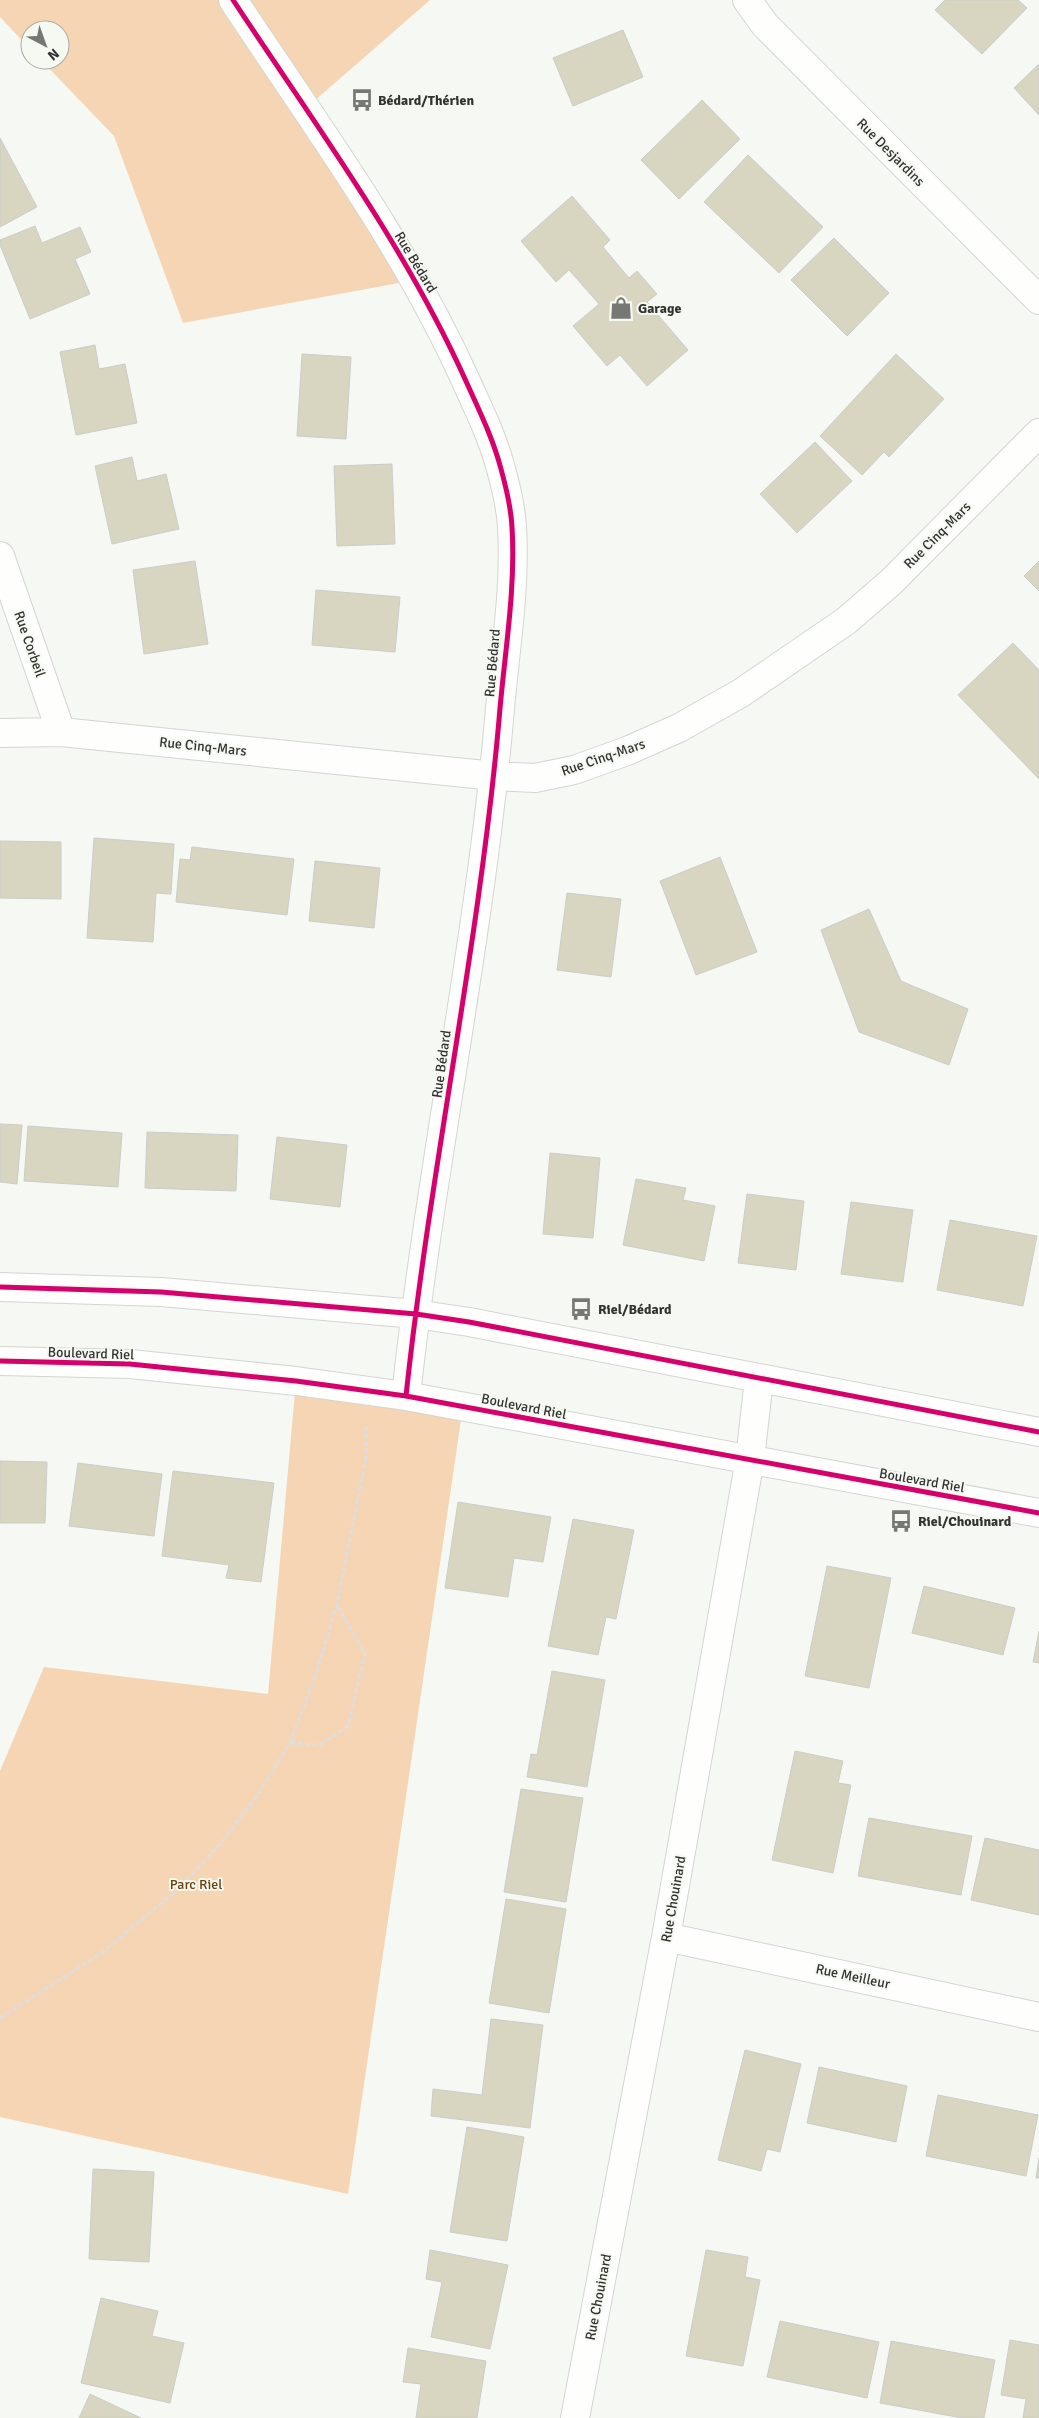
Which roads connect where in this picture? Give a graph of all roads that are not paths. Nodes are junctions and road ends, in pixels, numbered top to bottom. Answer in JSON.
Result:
{"nodes":[{"id":1,"x":233,"y":0,"type":"edge"},
{"id":2,"x":747,"y":0,"type":"edge"},
{"id":3,"x":1039,"y":300,"type":"edge"},
{"id":4,"x":1039,"y":433,"type":"edge"},
{"id":5,"x":0,"y":556,"type":"edge"},
{"id":6,"x":0,"y":732,"type":"edge"},
{"id":7,"x":61,"y":732,"type":"junction"},
{"id":8,"x":495,"y":776,"type":"junction"},
{"id":9,"x":0,"y":1287,"type":"edge"},
{"id":10,"x":416,"y":1314,"type":"junction"},
{"id":11,"x":0,"y":1362,"type":"edge"},
{"id":12,"x":759,"y":1379,"type":"junction"},
{"id":13,"x":406,"y":1396,"type":"junction"},
{"id":14,"x":1039,"y":1432,"type":"edge"},
{"id":15,"x":750,"y":1460,"type":"junction"},
{"id":16,"x":1039,"y":1513,"type":"edge"},
{"id":17,"x":666,"y":1937,"type":"junction"},
{"id":18,"x":1039,"y":2017,"type":"edge"},
{"id":19,"x":575,"y":2418,"type":"edge"}],
"edges":[{"from":1,"to":8,"type":"street","name":"Rue Bédard"},
{"from":2,"to":3,"type":"street","name":"Rue Desjardins"},
{"from":4,"to":8,"type":"street","name":"Rue Cinq-Mars"},
{"from":5,"to":7,"type":"street","name":"Rue Corbeil"},
{"from":6,"to":7,"type":"street","name":"Rue Cinq-Mars"},
{"from":7,"to":8,"type":"street","name":"Rue Cinq-Mars"},
{"from":8,"to":10,"type":"street","name":"Rue Bédard"},
{"from":9,"to":10,"type":"street"},
{"from":10,"to":12,"type":"street"},
{"from":10,"to":13,"type":"street","name":"Rue Bédard"},
{"from":11,"to":13,"type":"street","name":"Boulevard Riel"},
{"from":12,"to":14,"type":"street"},
{"from":12,"to":15,"type":"street","name":"Rue Chouinard"},
{"from":13,"to":15,"type":"street","name":"Boulevard Riel"},
{"from":15,"to":16,"type":"street","name":"Boulevard Riel"},
{"from":15,"to":17,"type":"street","name":"Rue Chouinard"},
{"from":17,"to":18,"type":"street","name":"Rue Meilleur"},
{"from":17,"to":19,"type":"street","name":"Rue Chouinard"}]}
